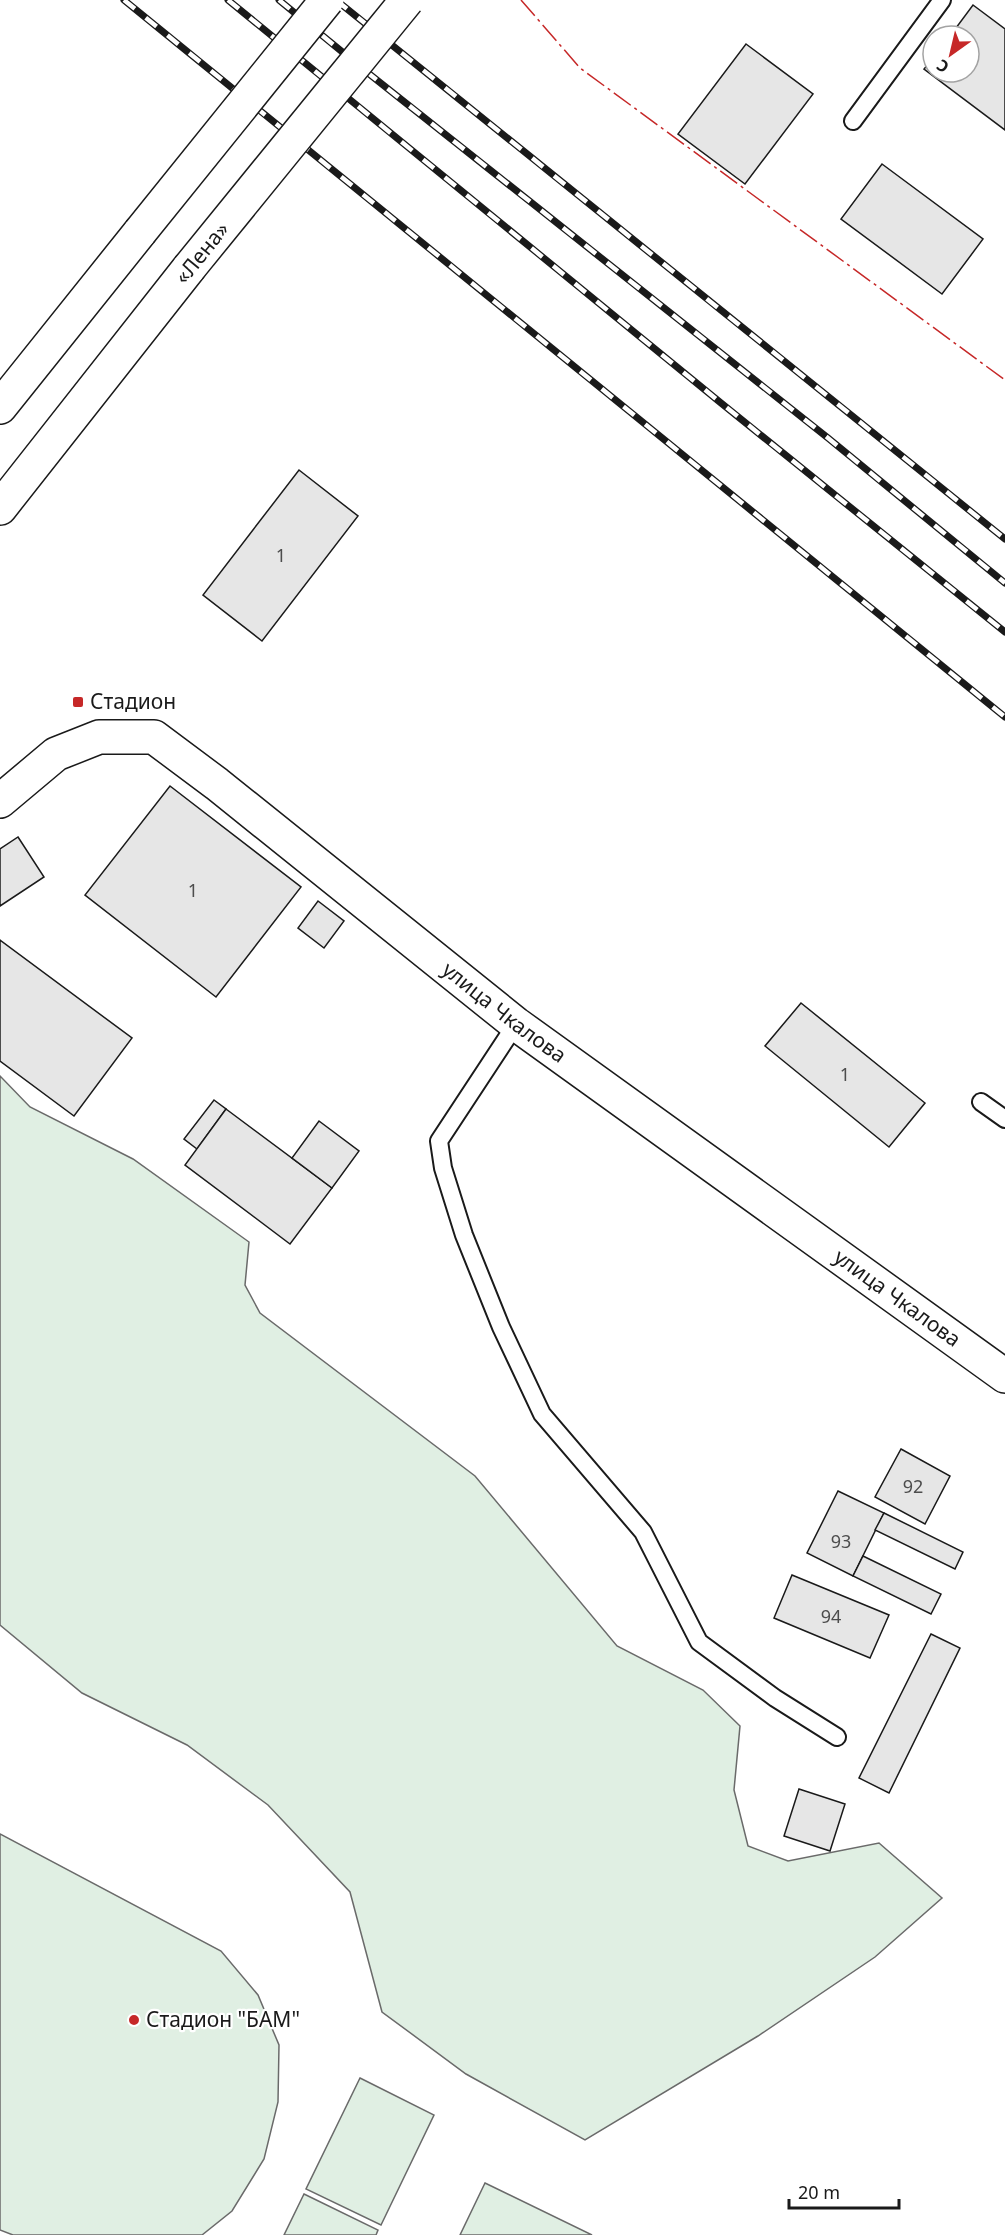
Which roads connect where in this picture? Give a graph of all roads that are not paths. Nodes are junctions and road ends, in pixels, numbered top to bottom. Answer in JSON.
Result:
{"nodes":[{"id":1,"x":327,"y":0,"type":"edge"},
{"id":2,"x":407,"y":0,"type":"edge"},
{"id":3,"x":942,"y":0,"type":"edge"},
{"id":4,"x":853,"y":121,"type":"dead end"},
{"id":5,"x":0,"y":407,"type":"edge"},
{"id":6,"x":0,"y":508,"type":"edge"},
{"id":7,"x":0,"y":801,"type":"edge"},
{"id":8,"x":516,"y":1024,"type":"junction"},
{"id":9,"x":981,"y":1102,"type":"dead end"},
{"id":10,"x":1005,"y":1119,"type":"edge"},
{"id":11,"x":1005,"y":1376,"type":"edge"},
{"id":12,"x":837,"y":1737,"type":"dead end"}],
"edges":[{"from":1,"to":5,"type":"main road","bridge":true},
{"from":2,"to":6,"type":"main road","name":"«Лена»","bridge":true},
{"from":3,"to":4,"type":"lane"},
{"from":7,"to":8,"type":"main road","name":"улица Чкалова"},
{"from":8,"to":11,"type":"main road","name":"улица Чкалова"},
{"from":8,"to":12,"type":"lane"},
{"from":9,"to":10,"type":"lane"}]}
